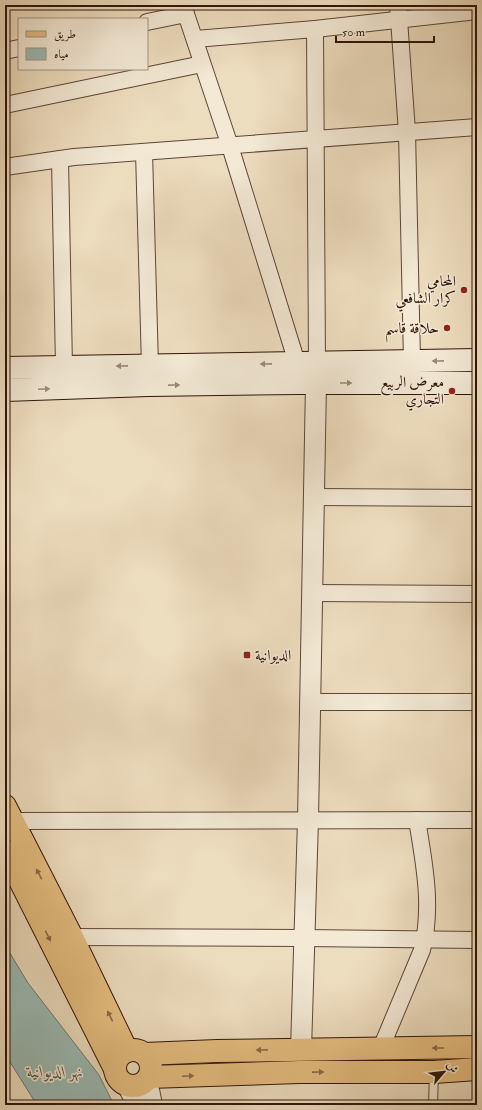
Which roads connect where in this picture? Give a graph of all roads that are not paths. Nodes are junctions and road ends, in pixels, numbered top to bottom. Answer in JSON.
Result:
{"nodes":[{"id":1,"x":184,"y":10,"type":"edge"},
{"id":2,"x":477,"y":11,"type":"edge"},
{"id":3,"x":398,"y":12,"type":"edge"},
{"id":4,"x":148,"y":22,"type":"edge"},
{"id":5,"x":315,"y":29,"type":"junction"},
{"id":6,"x":195,"y":39,"type":"junction"},
{"id":7,"x":18,"y":48,"type":"edge"},
{"id":8,"x":5,"y":50,"type":"edge"},
{"id":9,"x":202,"y":64,"type":"junction"},
{"id":10,"x":5,"y":105,"type":"edge"},
{"id":11,"x":477,"y":127,"type":"edge"},
{"id":12,"x":407,"y":132,"type":"junction"},
{"id":13,"x":315,"y":139,"type":"junction"},
{"id":14,"x":230,"y":146,"type":"junction"},
{"id":15,"x":144,"y":152,"type":"junction"},
{"id":16,"x":60,"y":159,"type":"junction"},
{"id":17,"x":5,"y":167,"type":"edge"},
{"id":18,"x":477,"y":360,"type":"edge"},
{"id":19,"x":412,"y":361,"type":"junction"},
{"id":20,"x":150,"y":366,"type":"junction"},
{"id":21,"x":64,"y":367,"type":"junction"},
{"id":22,"x":5,"y":368,"type":"edge"},
{"id":23,"x":310,"y":370,"type":"junction"},
{"id":24,"x":477,"y":383,"type":"edge"},
{"id":25,"x":5,"y":390,"type":"edge"},
{"id":26,"x":314,"y":497,"type":"junction"},
{"id":27,"x":477,"y":498,"type":"edge"},
{"id":28,"x":312,"y":593,"type":"junction"},
{"id":29,"x":477,"y":594,"type":"edge"},
{"id":30,"x":310,"y":702,"type":"junction"},
{"id":31,"x":477,"y":702,"type":"edge"},
{"id":32,"x":9,"y":814,"type":"edge"},
{"id":33,"x":308,"y":820,"type":"junction"},
{"id":34,"x":417,"y":820,"type":"junction"},
{"id":35,"x":477,"y":820,"type":"edge"},
{"id":36,"x":5,"y":851,"type":"edge"},
{"id":37,"x":46,"y":909,"type":"junction"},
{"id":38,"x":72,"y":937,"type":"junction"},
{"id":39,"x":304,"y":938,"type":"junction"},
{"id":40,"x":424,"y":940,"type":"junction"},
{"id":41,"x":477,"y":940,"type":"edge"},
{"id":42,"x":477,"y":1047,"type":"edge"},
{"id":43,"x":381,"y":1048,"type":"junction"},
{"id":44,"x":301,"y":1050,"type":"junction"},
{"id":45,"x":136,"y":1053,"type":"junction"},
{"id":46,"x":477,"y":1070,"type":"edge"},
{"id":47,"x":434,"y":1072,"type":"junction"},
{"id":48,"x":135,"y":1084,"type":"edge"},
{"id":49,"x":152,"y":1105,"type":"edge"},
{"id":50,"x":433,"y":1105,"type":"edge"}],
"edges":[{"from":1,"to":4,"type":"street"},
{"from":1,"to":6,"type":"street"},
{"from":2,"to":3,"type":"street"},
{"from":3,"to":5,"type":"street"},
{"from":3,"to":12,"type":"street"},
{"from":5,"to":6,"type":"street"},
{"from":5,"to":13,"type":"street"},
{"from":6,"to":9,"type":"street"},
{"from":7,"to":8,"type":"street"},
{"from":9,"to":10,"type":"street"},
{"from":9,"to":14,"type":"street"},
{"from":11,"to":12,"type":"street"},
{"from":12,"to":13,"type":"street"},
{"from":12,"to":19,"type":"street"},
{"from":13,"to":14,"type":"street"},
{"from":13,"to":23,"type":"street"},
{"from":14,"to":15,"type":"street"},
{"from":14,"to":23,"type":"street"},
{"from":15,"to":16,"type":"street"},
{"from":15,"to":20,"type":"street"},
{"from":16,"to":17,"type":"street"},
{"from":16,"to":21,"type":"street"},
{"from":18,"to":19,"type":"main road","one_way":true},
{"from":19,"to":23,"type":"main road"},
{"from":20,"to":21,"type":"main road","one_way":true},
{"from":23,"to":20,"type":"main road","one_way":true},
{"from":21,"to":22,"type":"main road"},
{"from":23,"to":24,"type":"main road","one_way":true},
{"from":25,"to":23,"type":"main road","one_way":true},
{"from":23,"to":26,"type":"street"},
{"from":26,"to":27,"type":"street"},
{"from":26,"to":28,"type":"street"},
{"from":28,"to":29,"type":"street"},
{"from":28,"to":30,"type":"street"},
{"from":30,"to":31,"type":"street"},
{"from":30,"to":33,"type":"street"},
{"from":32,"to":33,"type":"street"},
{"from":37,"to":32,"type":"main road","one_way":true},
{"from":33,"to":34,"type":"street"},
{"from":33,"to":39,"type":"street"},
{"from":34,"to":35,"type":"street"},
{"from":34,"to":40,"type":"street"},
{"from":36,"to":37,"type":"main road"},
{"from":37,"to":38,"type":"main road"},
{"from":37,"to":48,"type":"main road","one_way":true},
{"from":38,"to":39,"type":"street"},
{"from":45,"to":38,"type":"main road","one_way":true},
{"from":39,"to":40,"type":"street"},
{"from":39,"to":44,"type":"street"},
{"from":40,"to":41,"type":"street"},
{"from":40,"to":43,"type":"street"},
{"from":42,"to":43,"type":"main road","one_way":true},
{"from":43,"to":44,"type":"main road"},
{"from":44,"to":45,"type":"main road","one_way":true},
{"from":45,"to":48,"type":"main road"},
{"from":45,"to":48,"type":"main road"},
{"from":46,"to":47,"type":"main road"},
{"from":48,"to":47,"type":"main road","one_way":true},
{"from":47,"to":50,"type":"lane"},
{"from":48,"to":49,"type":"street"}]}
